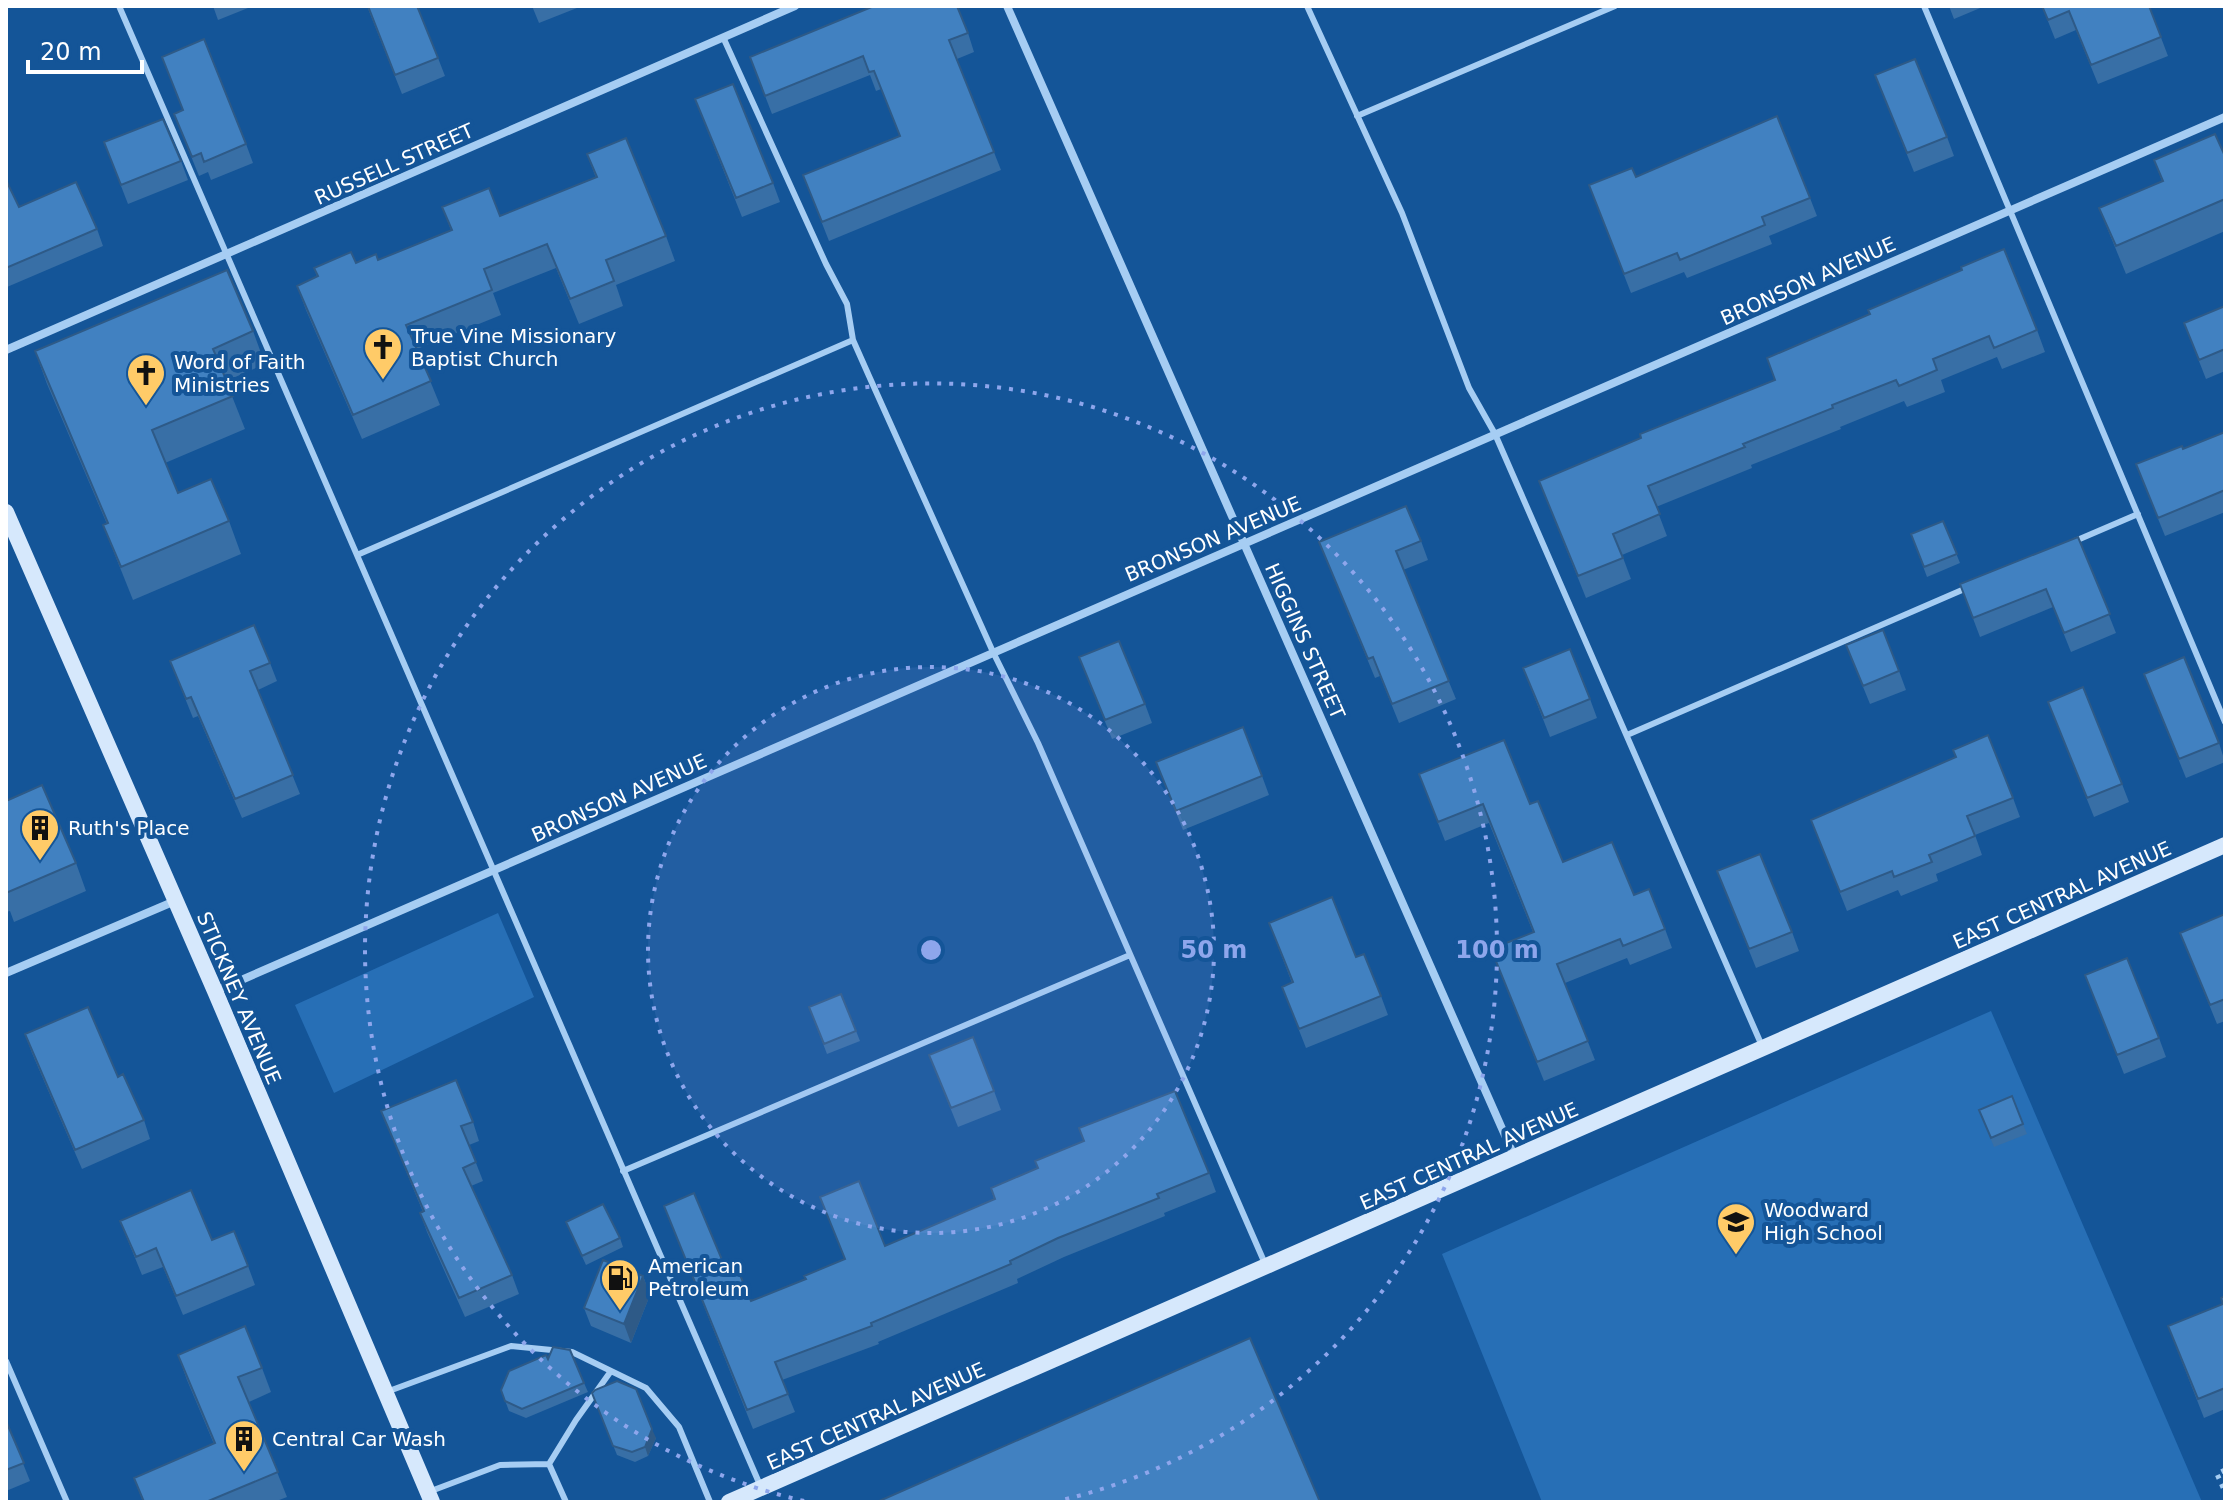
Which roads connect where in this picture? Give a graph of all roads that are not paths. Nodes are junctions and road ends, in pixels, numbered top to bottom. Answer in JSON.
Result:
{"nodes":[{"id":1,"x":119,"y":6,"type":"edge"},
{"id":2,"x":795,"y":6,"type":"edge"},
{"id":3,"x":1007,"y":6,"type":"edge"},
{"id":4,"x":1307,"y":6,"type":"edge"},
{"id":5,"x":1615,"y":6,"type":"edge"},
{"id":6,"x":1924,"y":6,"type":"edge"},
{"id":7,"x":723,"y":37,"type":"junction"},
{"id":8,"x":1357,"y":116,"type":"junction"},
{"id":9,"x":2225,"y":117,"type":"edge"},
{"id":10,"x":2009,"y":210,"type":"junction"},
{"id":11,"x":228,"y":253,"type":"junction"},
{"id":12,"x":853,"y":340,"type":"junction"},
{"id":13,"x":6,"y":350,"type":"edge"},
{"id":14,"x":1495,"y":434,"type":"junction"},
{"id":15,"x":6,"y":512,"type":"edge"},
{"id":16,"x":2138,"y":514,"type":"junction"},
{"id":17,"x":1244,"y":543,"type":"junction"},
{"id":18,"x":2065,"y":546,"type":"edge"},
{"id":19,"x":357,"y":555,"type":"junction"},
{"id":20,"x":1977,"y":584,"type":"edge"},
{"id":21,"x":993,"y":652,"type":"junction"},
{"id":22,"x":2225,"y":722,"type":"edge"},
{"id":23,"x":1627,"y":735,"type":"junction"},
{"id":24,"x":2225,"y":845,"type":"edge"},
{"id":25,"x":492,"y":870,"type":"junction"},
{"id":26,"x":175,"y":901,"type":"junction"},
{"id":27,"x":1130,"y":955,"type":"junction"},
{"id":28,"x":6,"y":973,"type":"edge"},
{"id":29,"x":215,"y":991,"type":"junction"},
{"id":30,"x":1763,"y":1049,"type":"junction"},
{"id":31,"x":1515,"y":1158,"type":"junction"},
{"id":32,"x":623,"y":1171,"type":"junction"},
{"id":33,"x":1266,"y":1266,"type":"junction"},
{"id":34,"x":6,"y":1361,"type":"edge"},
{"id":35,"x":611,"y":1371,"type":"junction"},
{"id":36,"x":385,"y":1392,"type":"junction"},
{"id":37,"x":549,"y":1464,"type":"junction"},
{"id":38,"x":761,"y":1488,"type":"junction"},
{"id":39,"x":430,"y":1497,"type":"edge"},
{"id":40,"x":67,"y":1502,"type":"edge"},
{"id":41,"x":566,"y":1502,"type":"edge"},
{"id":42,"x":710,"y":1502,"type":"edge"},
{"id":43,"x":729,"y":1502,"type":"edge"}],
"edges":[{"from":1,"to":11,"type":"lane"},
{"from":2,"to":7,"type":"street","name":"RUSSELL STREET"},
{"from":3,"to":17,"type":"street","name":"HIGGINS STREET"},
{"from":4,"to":8,"type":"lane"},
{"from":5,"to":8,"type":"lane"},
{"from":6,"to":10,"type":"lane"},
{"from":7,"to":11,"type":"street","name":"RUSSELL STREET"},
{"from":7,"to":12,"type":"lane"},
{"from":8,"to":14,"type":"lane"},
{"from":9,"to":10,"type":"street","name":"BRONSON AVENUE"},
{"from":10,"to":14,"type":"street","name":"BRONSON AVENUE"},
{"from":10,"to":16,"type":"lane"},
{"from":11,"to":13,"type":"street","name":"RUSSELL STREET"},
{"from":11,"to":19,"type":"lane"},
{"from":12,"to":19,"type":"lane"},
{"from":12,"to":21,"type":"lane"},
{"from":14,"to":17,"type":"street","name":"BRONSON AVENUE"},
{"from":14,"to":23,"type":"lane"},
{"from":15,"to":26,"type":"street","name":"STICKNEY AVENUE"},
{"from":16,"to":18,"type":"lane"},
{"from":16,"to":22,"type":"lane"},
{"from":17,"to":21,"type":"street","name":"BRONSON AVENUE"},
{"from":17,"to":31,"type":"street","name":"HIGGINS STREET"},
{"from":19,"to":25,"type":"lane"},
{"from":20,"to":23,"type":"lane"},
{"from":21,"to":25,"type":"street","name":"BRONSON AVENUE"},
{"from":21,"to":27,"type":"lane"},
{"from":23,"to":30,"type":"lane"},
{"from":24,"to":30,"type":"street","name":"EAST CENTRAL AVENUE"},
{"from":25,"to":29,"type":"street","name":"BRONSON AVENUE"},
{"from":25,"to":32,"type":"lane"},
{"from":26,"to":28,"type":"street"},
{"from":26,"to":29,"type":"street","name":"STICKNEY AVENUE"},
{"from":27,"to":32,"type":"lane"},
{"from":27,"to":33,"type":"lane"},
{"from":29,"to":36,"type":"street","name":"STICKNEY AVENUE"},
{"from":30,"to":31,"type":"street","name":"EAST CENTRAL AVENUE"},
{"from":31,"to":33,"type":"street","name":"EAST CENTRAL AVENUE"},
{"from":32,"to":38,"type":"lane"},
{"from":33,"to":38,"type":"street","name":"EAST CENTRAL AVENUE"},
{"from":34,"to":40,"type":"lane"},
{"from":35,"to":36,"type":"lane"},
{"from":35,"to":37,"type":"lane"},
{"from":35,"to":42,"type":"lane"},
{"from":36,"to":39,"type":"street","name":"STICKNEY AVENUE"},
{"from":37,"to":39,"type":"lane"},
{"from":37,"to":41,"type":"lane"},
{"from":38,"to":43,"type":"street","name":"EAST CENTRAL AVENUE"}]}
